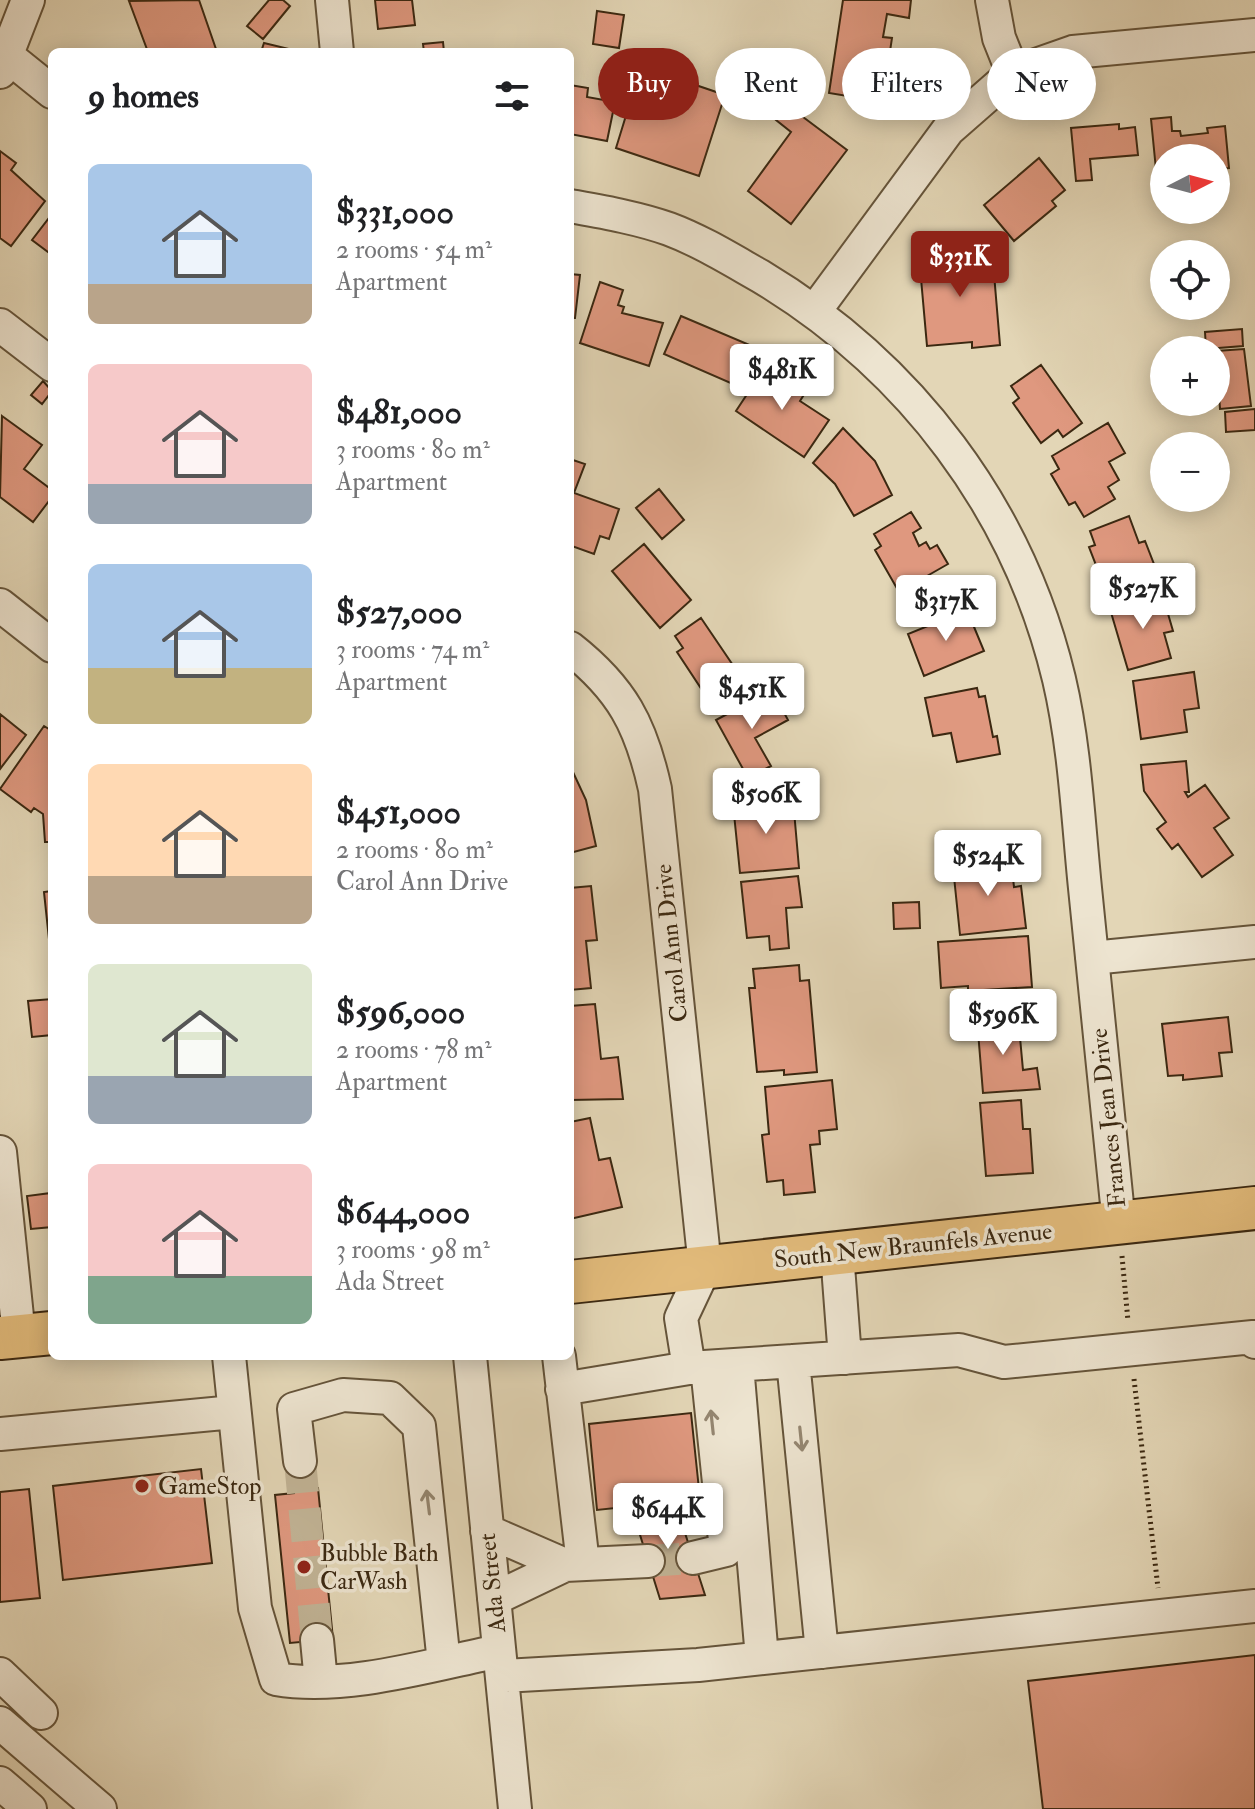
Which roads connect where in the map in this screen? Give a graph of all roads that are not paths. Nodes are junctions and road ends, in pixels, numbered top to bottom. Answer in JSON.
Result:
{"nodes":[{"id":1,"x":28,"y":0,"type":"edge"},
{"id":2,"x":332,"y":0,"type":"edge"},
{"id":3,"x":992,"y":0,"type":"edge"},
{"id":4,"x":1255,"y":35,"type":"edge"},
{"id":5,"x":337,"y":48,"type":"edge"},
{"id":6,"x":1003,"y":48,"type":"edge"},
{"id":7,"x":1096,"y":50,"type":"edge"},
{"id":8,"x":3,"y":67,"type":"edge"},
{"id":9,"x":48,"y":89,"type":"edge"},
{"id":10,"x":987,"y":96,"type":"edge"},
{"id":11,"x":574,"y":207,"type":"edge"},
{"id":12,"x":814,"y":312,"type":"junction"},
{"id":13,"x":0,"y":325,"type":"edge"},
{"id":14,"x":48,"y":362,"type":"edge"},
{"id":15,"x":0,"y":605,"type":"edge"},
{"id":16,"x":48,"y":643,"type":"edge"},
{"id":17,"x":574,"y":651,"type":"edge"},
{"id":18,"x":1255,"y":942,"type":"edge"},
{"id":19,"x":1092,"y":958,"type":"junction"},
{"id":20,"x":0,"y":1152,"type":"edge"},
{"id":21,"x":1255,"y":1208,"type":"edge"},
{"id":22,"x":1119,"y":1224,"type":"junction"},
{"id":23,"x":837,"y":1253,"type":"junction"},
{"id":24,"x":705,"y":1267,"type":"junction"},
{"id":25,"x":574,"y":1282,"type":"edge"},
{"id":26,"x":24,"y":1336,"type":"edge"},
{"id":27,"x":1255,"y":1342,"type":"edge"},
{"id":28,"x":845,"y":1358,"type":"junction"},
{"id":29,"x":229,"y":1360,"type":"edge"},
{"id":30,"x":470,"y":1360,"type":"edge"},
{"id":31,"x":559,"y":1360,"type":"edge"},
{"id":32,"x":793,"y":1361,"type":"junction"},
{"id":33,"x":711,"y":1367,"type":"junction"},
{"id":34,"x":562,"y":1389,"type":"junction"},
{"id":35,"x":234,"y":1412,"type":"junction"},
{"id":36,"x":0,"y":1434,"type":"edge"},
{"id":37,"x":300,"y":1461,"type":"tunnel mouth"},
{"id":38,"x":487,"y":1531,"type":"junction"},
{"id":39,"x":693,"y":1558,"type":"tunnel mouth"},
{"id":40,"x":648,"y":1561,"type":"tunnel mouth"},
{"id":41,"x":574,"y":1564,"type":"junction"},
{"id":42,"x":494,"y":1599,"type":"junction"},
{"id":43,"x":1255,"y":1606,"type":"edge"},
{"id":44,"x":317,"y":1640,"type":"tunnel mouth"},
{"id":45,"x":822,"y":1652,"type":"junction"},
{"id":46,"x":762,"y":1658,"type":"junction"},
{"id":47,"x":444,"y":1663,"type":"junction"},
{"id":48,"x":500,"y":1664,"type":"junction"},
{"id":49,"x":0,"y":1674,"type":"edge"},
{"id":50,"x":321,"y":1682,"type":"junction"},
{"id":51,"x":41,"y":1713,"type":"dead end"},
{"id":52,"x":0,"y":1723,"type":"edge"},
{"id":53,"x":0,"y":1783,"type":"edge"},
{"id":54,"x":30,"y":1809,"type":"edge"},
{"id":55,"x":100,"y":1809,"type":"edge"},
{"id":56,"x":515,"y":1809,"type":"edge"}],
"edges":[{"from":1,"to":8,"type":"street"},
{"from":2,"to":5,"type":"street"},
{"from":3,"to":6,"type":"street"},
{"from":4,"to":7,"type":"street"},
{"from":8,"to":9,"type":"street"},
{"from":10,"to":12,"type":"street"},
{"from":11,"to":12,"type":"street","name":"Frances Jean Drive"},
{"from":12,"to":19,"type":"street","name":"Frances Jean Drive"},
{"from":13,"to":14,"type":"street"},
{"from":15,"to":16,"type":"street"},
{"from":17,"to":24,"type":"street","name":"Carol Ann Drive"},
{"from":18,"to":19,"type":"street"},
{"from":19,"to":22,"type":"street","name":"Frances Jean Drive"},
{"from":20,"to":26,"type":"street"},
{"from":21,"to":22,"type":"main road","name":"South New Braunfels Avenue"},
{"from":22,"to":23,"type":"main road","name":"South New Braunfels Avenue"},
{"from":23,"to":24,"type":"main road","name":"South New Braunfels Avenue"},
{"from":23,"to":28,"type":"street"},
{"from":24,"to":25,"type":"main road","name":"South New Braunfels Avenue"},
{"from":24,"to":33,"type":"street"},
{"from":27,"to":28,"type":"street"},
{"from":28,"to":32,"type":"street"},
{"from":29,"to":35,"type":"street"},
{"from":30,"to":38,"type":"street","name":"Ada Street"},
{"from":31,"to":34,"type":"street"},
{"from":32,"to":33,"type":"street"},
{"from":32,"to":45,"type":"street","one_way":true},
{"from":33,"to":34,"type":"street"},
{"from":39,"to":33,"type":"street","one_way":true},
{"from":33,"to":46,"type":"street"},
{"from":34,"to":41,"type":"street"},
{"from":35,"to":36,"type":"street"},
{"from":35,"to":50,"type":"street"},
{"from":47,"to":37,"type":"street","one_way":true},
{"from":38,"to":41,"type":"street"},
{"from":38,"to":42,"type":"street","name":"Ada Street"},
{"from":40,"to":41,"type":"street"},
{"from":41,"to":42,"type":"street"},
{"from":42,"to":48,"type":"street","name":"Ada Street"},
{"from":43,"to":45,"type":"street"},
{"from":44,"to":50,"type":"street"},
{"from":45,"to":46,"type":"street"},
{"from":46,"to":48,"type":"street"},
{"from":47,"to":48,"type":"street"},
{"from":47,"to":50,"type":"street"},
{"from":48,"to":56,"type":"street","name":"Ada Street"},
{"from":49,"to":51,"type":"street"},
{"from":52,"to":55,"type":"street"},
{"from":53,"to":54,"type":"street"}]}
